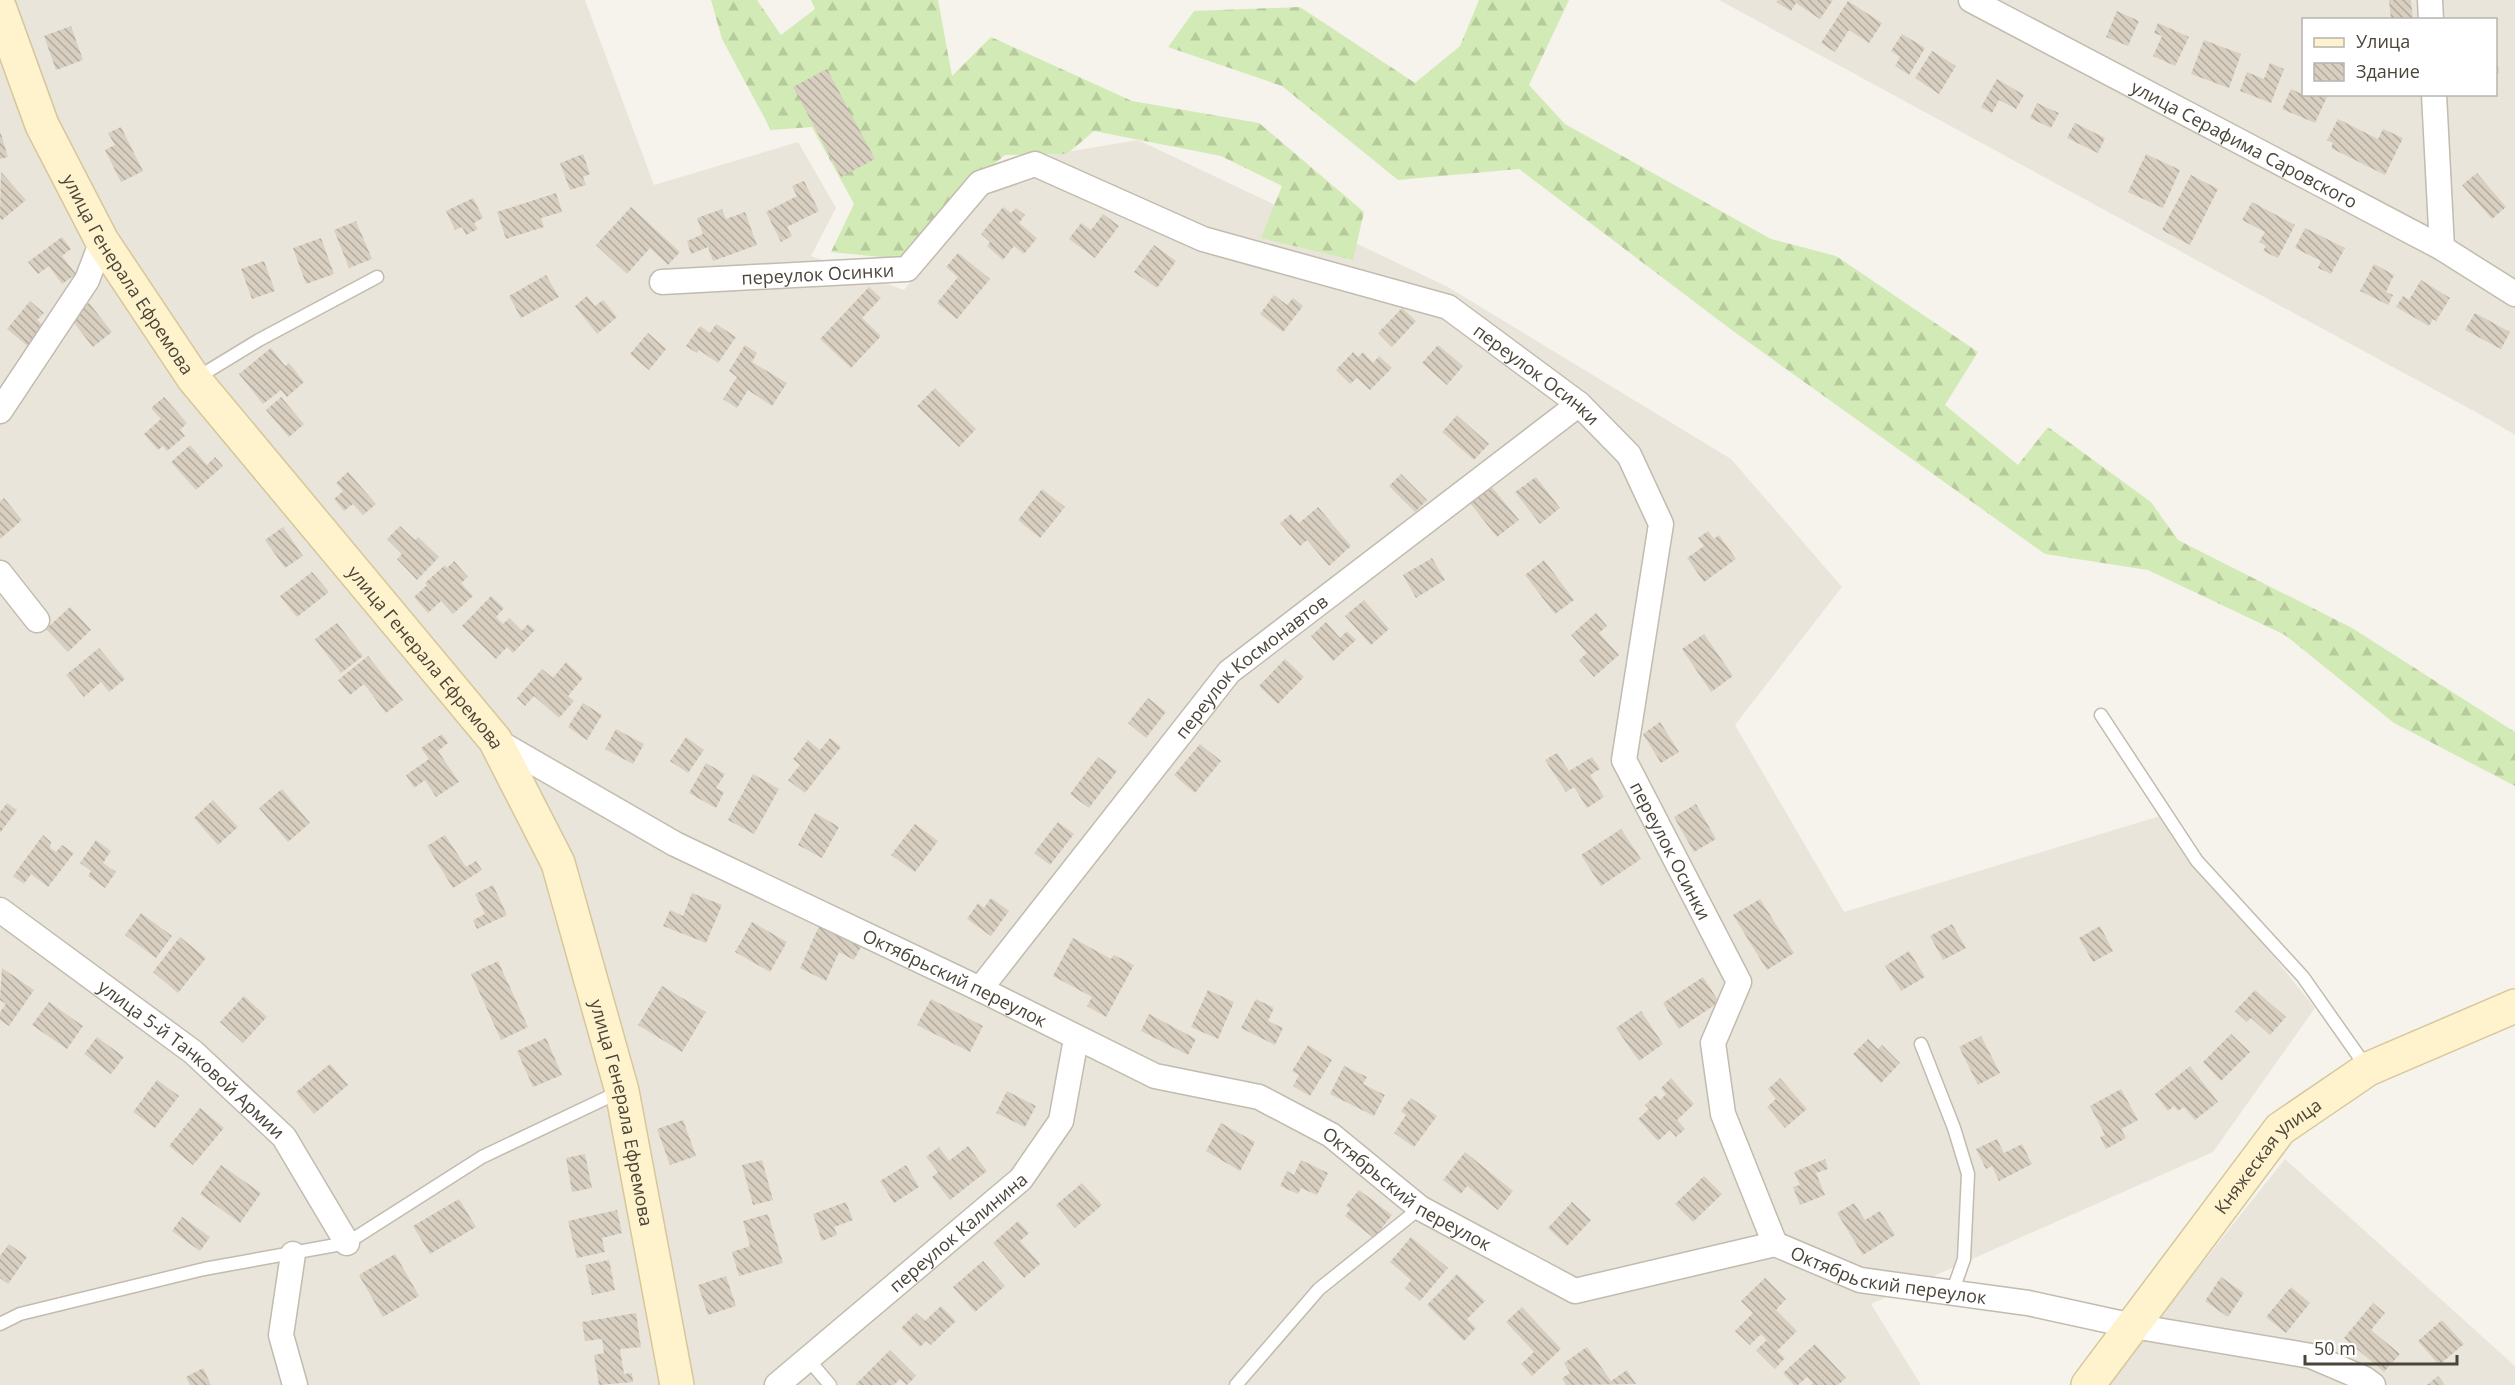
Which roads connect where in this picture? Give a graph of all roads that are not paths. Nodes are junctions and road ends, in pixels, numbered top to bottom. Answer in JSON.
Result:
{"nodes":[{"id":1,"x":1971,"y":0,"type":"edge"},
{"id":2,"x":2430,"y":0,"type":"edge"},
{"id":3,"x":2004,"y":8,"type":"edge"},
{"id":4,"x":0,"y":9,"type":"edge"},
{"id":5,"x":2430,"y":18,"type":"edge"},
{"id":6,"x":2434,"y":96,"type":"edge"},
{"id":7,"x":102,"y":241,"type":"junction"},
{"id":8,"x":2442,"y":248,"type":"junction"},
{"id":9,"x":377,"y":277,"type":"dead end"},
{"id":10,"x":662,"y":282,"type":"dead end"},
{"id":11,"x":2515,"y":294,"type":"edge"},
{"id":12,"x":194,"y":379,"type":"junction"},
{"id":13,"x":1579,"y":404,"type":"junction"},
{"id":14,"x":0,"y":411,"type":"edge"},
{"id":15,"x":0,"y":573,"type":"edge"},
{"id":16,"x":37,"y":620,"type":"dead end"},
{"id":17,"x":2101,"y":715,"type":"dead end"},
{"id":18,"x":495,"y":740,"type":"junction"},
{"id":19,"x":0,"y":910,"type":"edge"},
{"id":20,"x":980,"y":989,"type":"junction"},
{"id":21,"x":2515,"y":1006,"type":"edge"},
{"id":22,"x":1076,"y":1039,"type":"junction"},
{"id":23,"x":1921,"y":1044,"type":"dead end"},
{"id":24,"x":2368,"y":1069,"type":"junction"},
{"id":25,"x":622,"y":1091,"type":"junction"},
{"id":26,"x":1420,"y":1208,"type":"junction"},
{"id":27,"x":347,"y":1243,"type":"junction"},
{"id":28,"x":1775,"y":1244,"type":"junction"},
{"id":29,"x":293,"y":1254,"type":"junction"},
{"id":30,"x":1952,"y":1293,"type":"junction"},
{"id":31,"x":0,"y":1324,"type":"edge"},
{"id":32,"x":2133,"y":1326,"type":"junction"},
{"id":33,"x":808,"y":1359,"type":"junction"},
{"id":34,"x":295,"y":1385,"type":"edge"},
{"id":35,"x":677,"y":1385,"type":"edge"},
{"id":36,"x":777,"y":1385,"type":"edge"},
{"id":37,"x":830,"y":1385,"type":"edge"},
{"id":38,"x":1236,"y":1385,"type":"edge"},
{"id":39,"x":2088,"y":1385,"type":"edge"},
{"id":40,"x":2373,"y":1385,"type":"edge"}],
"edges":[{"from":1,"to":3,"type":"street","name":"улица Серафима Саровского"},
{"from":2,"to":5,"type":"street"},
{"from":3,"to":8,"type":"street","name":"улица Серафима Саровского"},
{"from":4,"to":7,"type":"street","name":"улица Генерала Ефремова"},
{"from":6,"to":8,"type":"street"},
{"from":7,"to":12,"type":"street","name":"улица Генерала Ефремова"},
{"from":7,"to":14,"type":"street"},
{"from":8,"to":11,"type":"street","name":"улица Серафима Саровского"},
{"from":9,"to":12,"type":"lane"},
{"from":10,"to":13,"type":"street","name":"переулок Осинки"},
{"from":12,"to":18,"type":"street","name":"улица Генерала Ефремова"},
{"from":13,"to":20,"type":"street","name":"переулок Космонавтов"},
{"from":13,"to":28,"type":"street","name":"переулок Осинки"},
{"from":15,"to":16,"type":"street"},
{"from":17,"to":24,"type":"lane"},
{"from":18,"to":20,"type":"street","name":"Октябрьский переулок"},
{"from":18,"to":25,"type":"street","name":"улица Генерала Ефремова"},
{"from":19,"to":27,"type":"street","name":"улица 5-й Танковой Армии"},
{"from":20,"to":22,"type":"street","name":"Октябрьский переулок"},
{"from":21,"to":24,"type":"street","name":"Княжеская улица"},
{"from":22,"to":26,"type":"street","name":"Октябрьский переулок"},
{"from":22,"to":33,"type":"street","name":"переулок Калинина"},
{"from":23,"to":30,"type":"lane"},
{"from":24,"to":32,"type":"street","name":"Княжеская улица"},
{"from":25,"to":27,"type":"lane"},
{"from":25,"to":35,"type":"street","name":"улица Генерала Ефремова"},
{"from":26,"to":28,"type":"street","name":"Октябрьский переулок"},
{"from":26,"to":38,"type":"lane"},
{"from":27,"to":29,"type":"lane"},
{"from":28,"to":30,"type":"street","name":"Октябрьский переулок"},
{"from":29,"to":31,"type":"lane"},
{"from":29,"to":34,"type":"street"},
{"from":30,"to":32,"type":"street","name":"Октябрьский переулок"},
{"from":32,"to":39,"type":"street","name":"Княжеская улица"},
{"from":32,"to":40,"type":"street","name":"Октябрьский переулок"},
{"from":33,"to":36,"type":"street","name":"переулок Калинина"},
{"from":33,"to":37,"type":"lane"}]}
